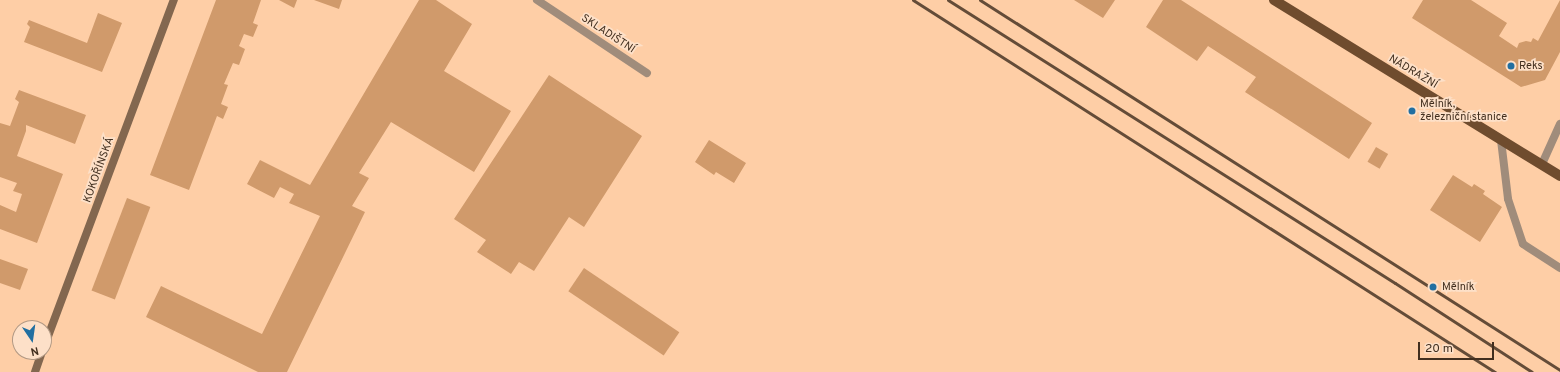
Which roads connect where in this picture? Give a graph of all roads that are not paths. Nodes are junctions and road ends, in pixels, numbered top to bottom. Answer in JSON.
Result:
{"nodes":[{"id":1,"x":174,"y":0,"type":"edge"},
{"id":2,"x":537,"y":0,"type":"edge"},
{"id":3,"x":1274,"y":0,"type":"edge"},
{"id":4,"x":647,"y":73,"type":"dead end"},
{"id":5,"x":1560,"y":124,"type":"edge"},
{"id":6,"x":1501,"y":140,"type":"junction"},
{"id":7,"x":1542,"y":164,"type":"junction"},
{"id":8,"x":1560,"y":176,"type":"edge"},
{"id":9,"x":1560,"y":268,"type":"edge"},
{"id":10,"x":52,"y":326,"type":"edge"},
{"id":11,"x":39,"y":360,"type":"edge"},
{"id":12,"x":35,"y":372,"type":"edge"}],
"edges":[{"from":1,"to":10,"type":"main road","name":"KOKOŘÍNSKÁ"},
{"from":2,"to":4,"type":"street","name":"SKLADIŠTNÍ"},
{"from":3,"to":6,"type":"main road","name":"NÁDRAŽNÍ"},
{"from":5,"to":7,"type":"street"},
{"from":6,"to":7,"type":"main road","name":"NÁDRAŽNÍ"},
{"from":6,"to":9,"type":"street"},
{"from":7,"to":8,"type":"main road","name":"NÁDRAŽNÍ"},
{"from":11,"to":12,"type":"main road"}]}
